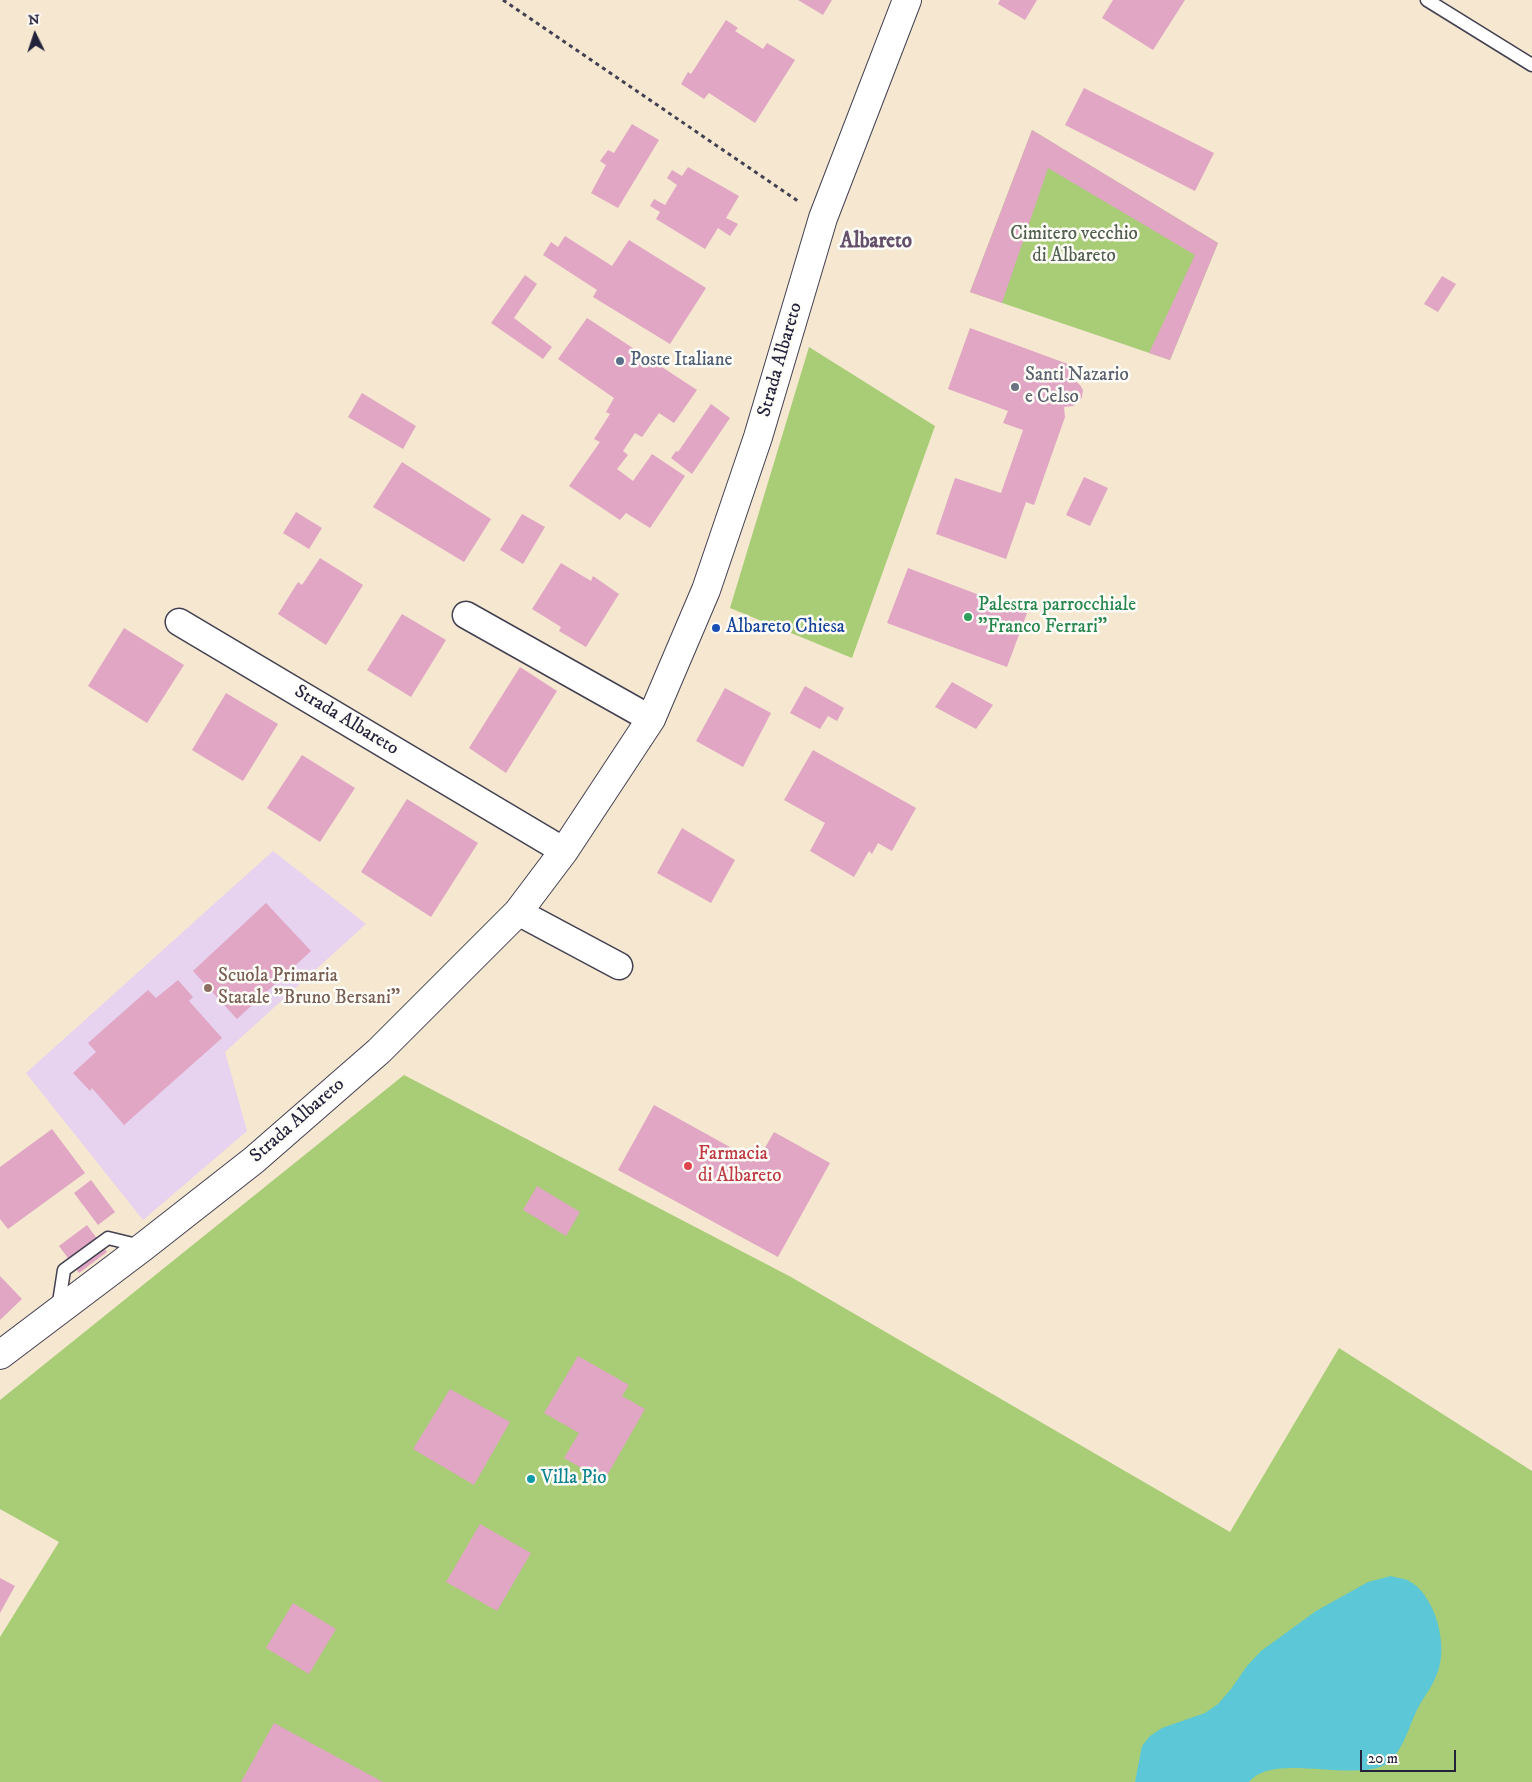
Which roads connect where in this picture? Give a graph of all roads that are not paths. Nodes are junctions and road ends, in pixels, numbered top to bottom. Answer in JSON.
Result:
{"nodes":[{"id":1,"x":908,"y":0,"type":"edge"},
{"id":2,"x":1427,"y":0,"type":"edge"},
{"id":3,"x":1532,"y":65,"type":"edge"},
{"id":4,"x":466,"y":615,"type":"dead end"},
{"id":5,"x":179,"y":622,"type":"dead end"},
{"id":6,"x":651,"y":719,"type":"junction"},
{"id":7,"x":564,"y":851,"type":"junction"},
{"id":8,"x":518,"y":912,"type":"junction"},
{"id":9,"x":619,"y":966,"type":"dead end"},
{"id":10,"x":0,"y":1355,"type":"edge"}],
"edges":[{"from":1,"to":6,"type":"street","name":"Strada Albareto"},
{"from":2,"to":3,"type":"lane"},
{"from":4,"to":6,"type":"street"},
{"from":5,"to":7,"type":"street","name":"Strada Albareto"},
{"from":6,"to":7,"type":"street","name":"Strada Albareto"},
{"from":7,"to":8,"type":"street","name":"Strada Albareto"},
{"from":8,"to":9,"type":"street"},
{"from":8,"to":10,"type":"street","name":"Strada Albareto"}]}
